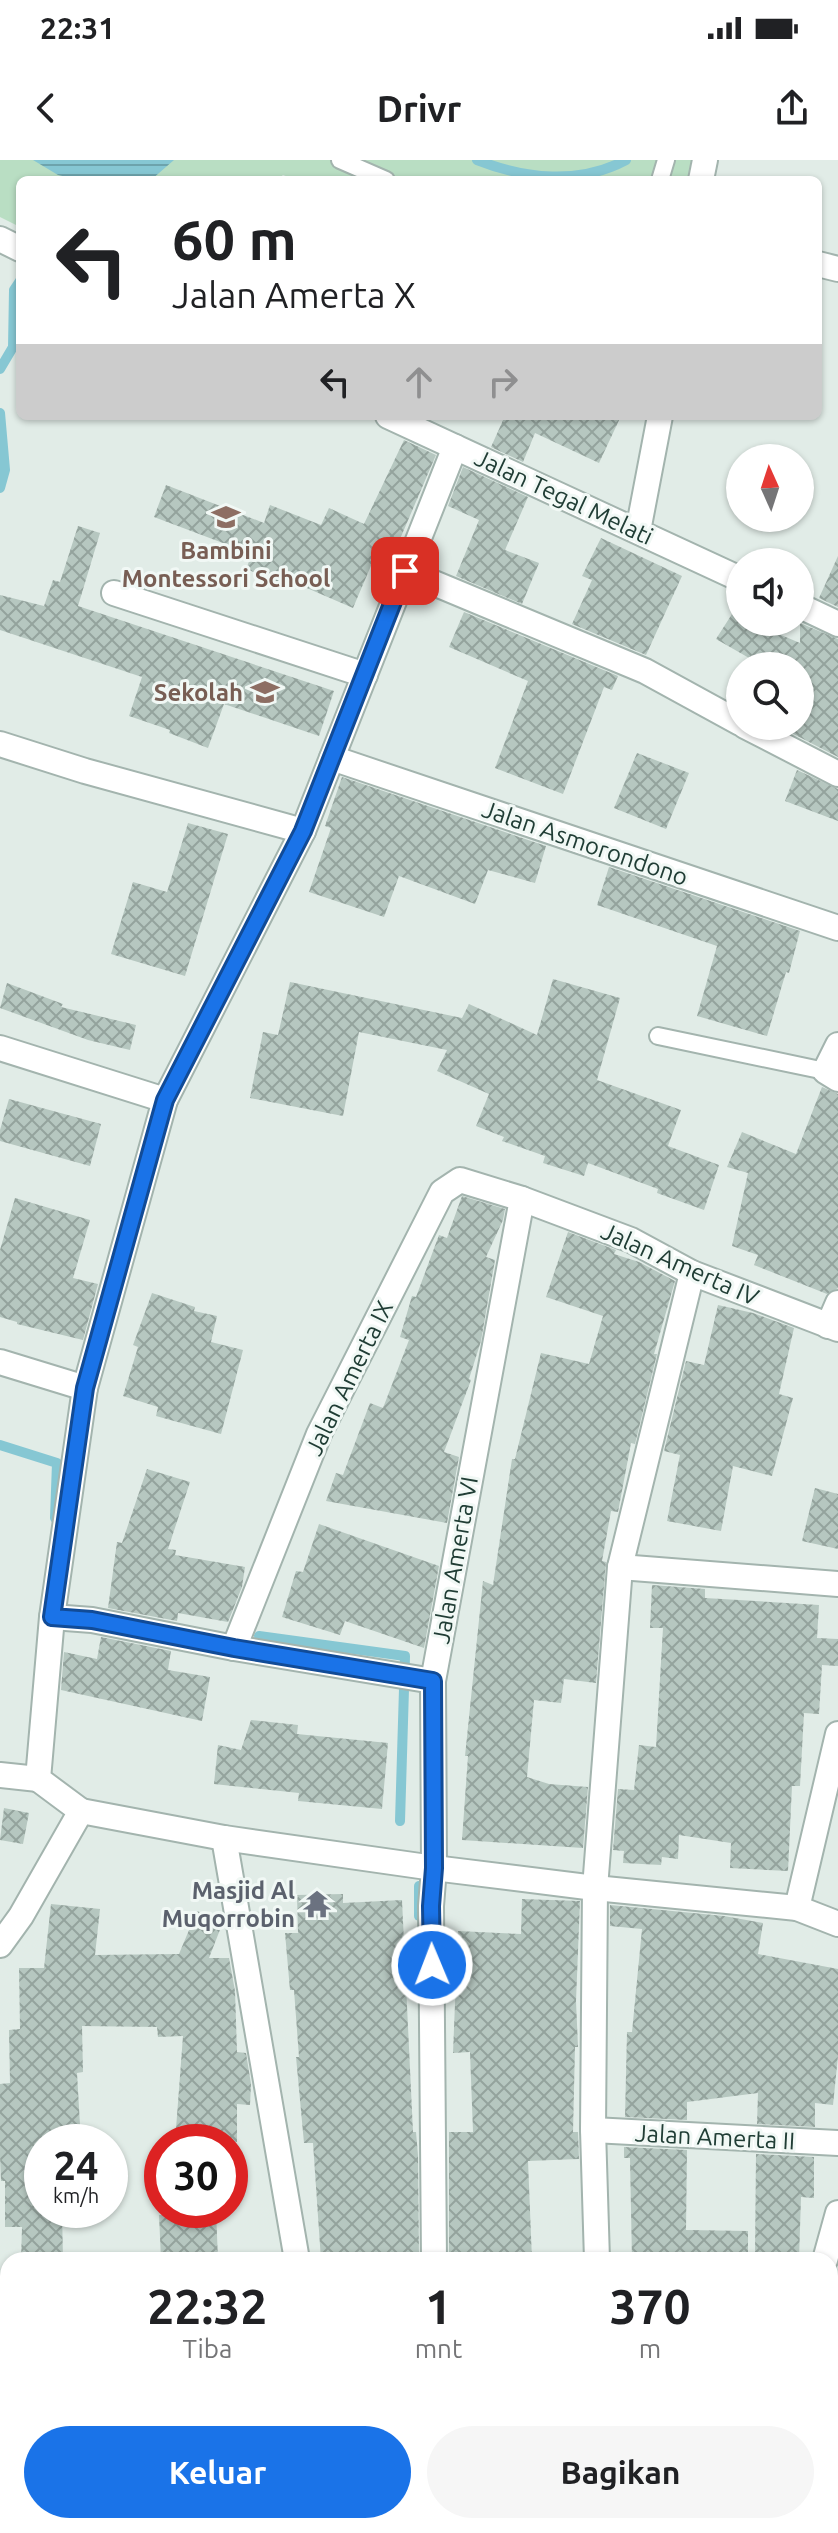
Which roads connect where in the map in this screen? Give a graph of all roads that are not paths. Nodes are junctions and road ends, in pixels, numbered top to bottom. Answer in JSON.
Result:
{"nodes":[{"id":1,"x":340,"y":160,"type":"edge"},
{"id":2,"x":377,"y":176,"type":"edge"},
{"id":3,"x":397,"y":420,"type":"edge"},
{"id":4,"x":659,"y":420,"type":"edge"},
{"id":5,"x":455,"y":447,"type":"junction"},
{"id":6,"x":638,"y":531,"type":"junction"},
{"id":7,"x":405,"y":571,"type":"junction"},
{"id":8,"x":726,"y":572,"type":"edge"},
{"id":9,"x":114,"y":593,"type":"dead end"},
{"id":10,"x":814,"y":613,"type":"edge"},
{"id":11,"x":838,"y":624,"type":"edge"},
{"id":12,"x":365,"y":675,"type":"junction"},
{"id":13,"x":726,"y":716,"type":"edge"},
{"id":14,"x":772,"y":740,"type":"edge"},
{"id":15,"x":0,"y":744,"type":"edge"},
{"id":16,"x":332,"y":758,"type":"junction"},
{"id":17,"x":838,"y":774,"type":"edge"},
{"id":18,"x":303,"y":831,"type":"junction"},
{"id":19,"x":838,"y":928,"type":"edge"},
{"id":20,"x":658,"y":1036,"type":"dead end"},
{"id":21,"x":838,"y":1045,"type":"edge"},
{"id":22,"x":0,"y":1048,"type":"edge"},
{"id":23,"x":832,"y":1075,"type":"edge"},
{"id":24,"x":165,"y":1100,"type":"junction"},
{"id":25,"x":522,"y":1199,"type":"junction"},
{"id":26,"x":692,"y":1273,"type":"junction"},
{"id":27,"x":838,"y":1303,"type":"edge"},
{"id":28,"x":833,"y":1328,"type":"edge"},
{"id":29,"x":0,"y":1362,"type":"edge"},
{"id":30,"x":85,"y":1388,"type":"junction"},
{"id":31,"x":620,"y":1567,"type":"junction"},
{"id":32,"x":838,"y":1584,"type":"edge"},
{"id":33,"x":52,"y":1617,"type":"junction"},
{"id":34,"x":234,"y":1648,"type":"junction"},
{"id":35,"x":433,"y":1681,"type":"junction"},
{"id":36,"x":838,"y":1734,"type":"edge"},
{"id":37,"x":0,"y":1775,"type":"edge"},
{"id":38,"x":38,"y":1779,"type":"junction"},
{"id":39,"x":81,"y":1811,"type":"junction"},
{"id":40,"x":224,"y":1838,"type":"junction"},
{"id":41,"x":434,"y":1868,"type":"junction"},
{"id":42,"x":595,"y":1888,"type":"junction"},
{"id":43,"x":797,"y":1908,"type":"junction"},
{"id":44,"x":838,"y":1924,"type":"edge"},
{"id":45,"x":0,"y":1945,"type":"edge"},
{"id":46,"x":593,"y":2130,"type":"junction"},
{"id":47,"x":838,"y":2143,"type":"edge"},
{"id":48,"x":838,"y":2213,"type":"edge"},
{"id":49,"x":296,"y":2252,"type":"edge"},
{"id":50,"x":434,"y":2252,"type":"edge"},
{"id":51,"x":597,"y":2252,"type":"edge"},
{"id":52,"x":827,"y":2252,"type":"edge"}],
"edges":[{"from":1,"to":2,"type":"lane"},
{"from":3,"to":5,"type":"street","name":"Jalan Tegal Melati"},
{"from":4,"to":6,"type":"street"},
{"from":5,"to":6,"type":"street","name":"Jalan Tegal Melati"},
{"from":5,"to":7,"type":"street"},
{"from":6,"to":8,"type":"street","name":"Jalan Tegal Melati"},
{"from":7,"to":12,"type":"street"},
{"from":7,"to":13,"type":"street"},
{"from":9,"to":12,"type":"street"},
{"from":10,"to":11,"type":"street"},
{"from":12,"to":16,"type":"street"},
{"from":14,"to":17,"type":"street"},
{"from":15,"to":18,"type":"street"},
{"from":16,"to":18,"type":"street"},
{"from":16,"to":19,"type":"street","name":"Jalan Asmorondono"},
{"from":18,"to":24,"type":"street"},
{"from":20,"to":23,"type":"lane"},
{"from":21,"to":23,"type":"street"},
{"from":22,"to":24,"type":"street"},
{"from":24,"to":30,"type":"street"},
{"from":25,"to":26,"type":"street","name":"Jalan Amerta IV"},
{"from":25,"to":34,"type":"street","name":"Jalan Amerta IX"},
{"from":25,"to":35,"type":"street","name":"Jalan Amerta VI"},
{"from":26,"to":28,"type":"street","name":"Jalan Amerta IV"},
{"from":26,"to":31,"type":"street"},
{"from":27,"to":28,"type":"street"},
{"from":29,"to":30,"type":"street"},
{"from":30,"to":33,"type":"street"},
{"from":31,"to":32,"type":"street"},
{"from":31,"to":42,"type":"street"},
{"from":33,"to":34,"type":"street"},
{"from":33,"to":38,"type":"street"},
{"from":34,"to":35,"type":"street"},
{"from":35,"to":41,"type":"street","name":"Jalan Amerta VI"},
{"from":36,"to":43,"type":"street"},
{"from":37,"to":38,"type":"street"},
{"from":38,"to":39,"type":"street"},
{"from":39,"to":40,"type":"street"},
{"from":39,"to":45,"type":"street"},
{"from":40,"to":41,"type":"street"},
{"from":40,"to":49,"type":"street"},
{"from":41,"to":42,"type":"street"},
{"from":41,"to":50,"type":"street","name":"Jalan Amerta VI"},
{"from":42,"to":43,"type":"street"},
{"from":42,"to":46,"type":"street"},
{"from":43,"to":44,"type":"street"},
{"from":46,"to":47,"type":"street","name":"Jalan Amerta II"},
{"from":46,"to":51,"type":"street"},
{"from":48,"to":52,"type":"street"}]}
